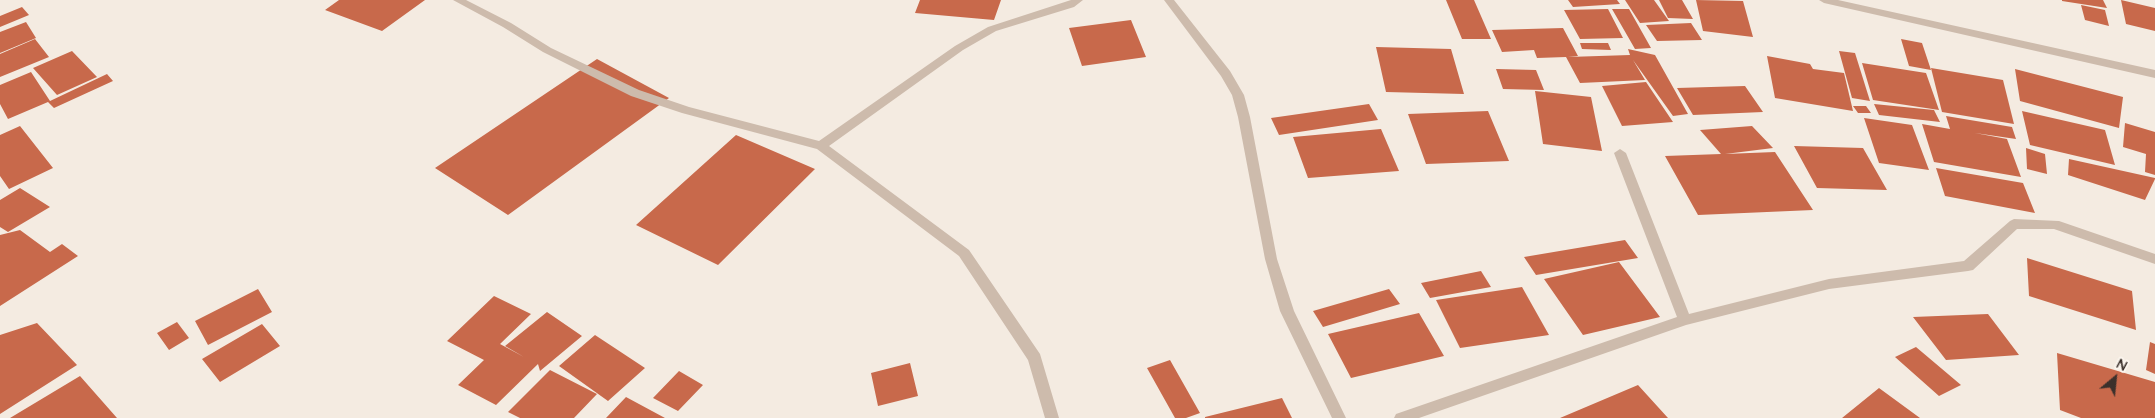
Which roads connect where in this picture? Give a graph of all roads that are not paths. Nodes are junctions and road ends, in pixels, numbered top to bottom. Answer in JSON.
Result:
{"nodes":[{"id":1,"x":458,"y":0,"type":"edge"},
{"id":2,"x":1078,"y":0,"type":"edge"},
{"id":3,"x":1169,"y":0,"type":"edge"},
{"id":4,"x":1824,"y":0,"type":"edge"},
{"id":5,"x":2155,"y":74,"type":"edge"},
{"id":6,"x":821,"y":146,"type":"junction"},
{"id":7,"x":1620,"y":153,"type":"dead end"},
{"id":8,"x":2155,"y":259,"type":"edge"},
{"id":9,"x":1685,"y":320,"type":"junction"},
{"id":10,"x":1052,"y":418,"type":"edge"},
{"id":11,"x":1339,"y":418,"type":"edge"},
{"id":12,"x":1401,"y":418,"type":"edge"}],
"edges":[{"from":1,"to":6,"type":"street"},
{"from":2,"to":6,"type":"street"},
{"from":3,"to":11,"type":"street"},
{"from":4,"to":5,"type":"street"},
{"from":6,"to":10,"type":"street"},
{"from":7,"to":9,"type":"street"},
{"from":8,"to":9,"type":"street"},
{"from":9,"to":12,"type":"street"}]}
